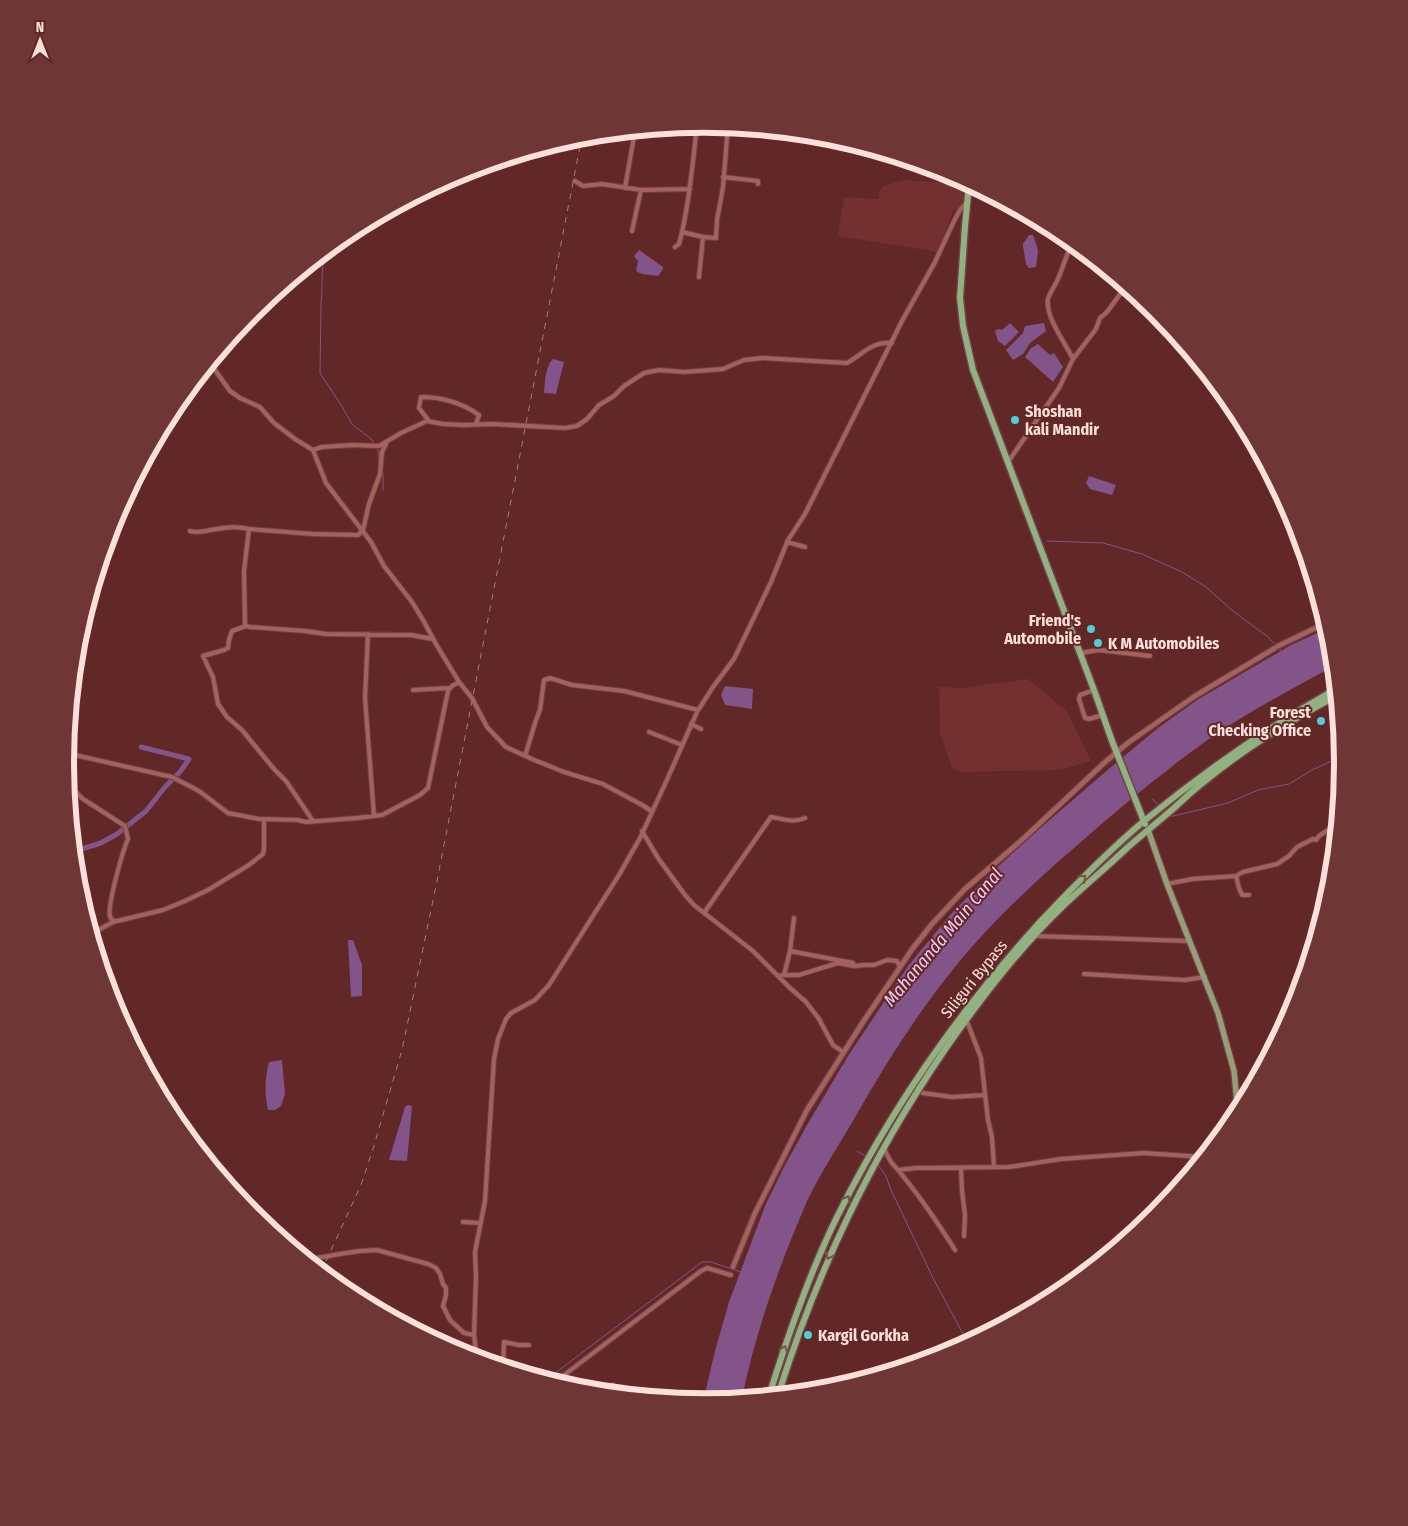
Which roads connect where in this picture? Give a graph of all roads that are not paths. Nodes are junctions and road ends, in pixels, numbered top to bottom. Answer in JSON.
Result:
{"nodes":[{"id":1,"x":696,"y":133,"type":"edge"},
{"id":2,"x":727,"y":134,"type":"edge"},
{"id":3,"x":634,"y":137,"type":"edge"},
{"id":4,"x":723,"y":177,"type":"junction"},
{"id":5,"x":575,"y":182,"type":"dead end"},
{"id":6,"x":758,"y":184,"type":"dead end"},
{"id":7,"x":625,"y":188,"type":"junction"},
{"id":8,"x":690,"y":189,"type":"junction"},
{"id":9,"x":641,"y":190,"type":"junction"},
{"id":10,"x":969,"y":192,"type":"edge"},
{"id":11,"x":968,"y":200,"type":"junction"},
{"id":12,"x":632,"y":231,"type":"dead end"},
{"id":13,"x":682,"y":232,"type":"junction"},
{"id":14,"x":703,"y":237,"type":"junction"},
{"id":15,"x":675,"y":247,"type":"dead end"},
{"id":16,"x":1069,"y":250,"type":"edge"},
{"id":17,"x":699,"y":277,"type":"dead end"},
{"id":18,"x":1123,"y":291,"type":"edge"},
{"id":19,"x":892,"y":342,"type":"junction"},
{"id":20,"x":1073,"y":360,"type":"junction"},
{"id":21,"x":213,"y":368,"type":"edge"},
{"id":22,"x":429,"y":421,"type":"junction"},
{"id":23,"x":476,"y":424,"type":"junction"},
{"id":24,"x":387,"y":442,"type":"junction"},
{"id":25,"x":312,"y":450,"type":"junction"},
{"id":26,"x":1008,"y":462,"type":"junction"},
{"id":27,"x":249,"y":529,"type":"junction"},
{"id":28,"x":363,"y":530,"type":"junction"},
{"id":29,"x":190,"y":531,"type":"dead end"},
{"id":30,"x":787,"y":542,"type":"junction"},
{"id":31,"x":805,"y":547,"type":"dead end"},
{"id":32,"x":246,"y":626,"type":"junction"},
{"id":33,"x":1319,"y":626,"type":"edge"},
{"id":34,"x":368,"y":634,"type":"junction"},
{"id":35,"x":433,"y":639,"type":"junction"},
{"id":36,"x":1080,"y":654,"type":"junction"},
{"id":37,"x":1150,"y":656,"type":"dead end"},
{"id":38,"x":459,"y":682,"type":"junction"},
{"id":39,"x":450,"y":688,"type":"junction"},
{"id":40,"x":413,"y":690,"type":"dead end"},
{"id":41,"x":1094,"y":690,"type":"junction"},
{"id":42,"x":1330,"y":692,"type":"edge"},
{"id":43,"x":1331,"y":699,"type":"edge"},
{"id":44,"x":698,"y":710,"type":"junction"},
{"id":45,"x":1103,"y":715,"type":"junction"},
{"id":46,"x":691,"y":724,"type":"junction"},
{"id":47,"x":701,"y":729,"type":"dead end"},
{"id":48,"x":649,"y":732,"type":"dead end"},
{"id":49,"x":682,"y":745,"type":"junction"},
{"id":50,"x":1117,"y":754,"type":"junction"},
{"id":51,"x":74,"y":755,"type":"edge"},
{"id":52,"x":525,"y":756,"type":"junction"},
{"id":53,"x":75,"y":791,"type":"edge"},
{"id":54,"x":651,"y":811,"type":"junction"},
{"id":55,"x":374,"y":816,"type":"junction"},
{"id":56,"x":805,"y":818,"type":"dead end"},
{"id":57,"x":264,"y":819,"type":"junction"},
{"id":58,"x":314,"y":821,"type":"junction"},
{"id":59,"x":1144,"y":822,"type":"junction"},
{"id":60,"x":1331,"y":828,"type":"edge"},
{"id":61,"x":1148,"y":830,"type":"junction"},
{"id":62,"x":642,"y":831,"type":"junction"},
{"id":63,"x":1236,"y":876,"type":"junction"},
{"id":64,"x":1167,"y":884,"type":"junction"},
{"id":65,"x":1249,"y":895,"type":"dead end"},
{"id":66,"x":704,"y":913,"type":"junction"},
{"id":67,"x":794,"y":918,"type":"dead end"},
{"id":68,"x":115,"y":921,"type":"junction"},
{"id":69,"x":97,"y":931,"type":"edge"},
{"id":70,"x":1036,"y":936,"type":"junction"},
{"id":71,"x":1189,"y":940,"type":"junction"},
{"id":72,"x":790,"y":951,"type":"junction"},
{"id":73,"x":854,"y":966,"type":"junction"},
{"id":74,"x":900,"y":967,"type":"junction"},
{"id":75,"x":1084,"y":974,"type":"dead end"},
{"id":76,"x":777,"y":975,"type":"junction"},
{"id":77,"x":784,"y":975,"type":"junction"},
{"id":78,"x":1205,"y":977,"type":"junction"},
{"id":79,"x":966,"y":1019,"type":"junction"},
{"id":80,"x":844,"y":1052,"type":"junction"},
{"id":81,"x":923,"y":1093,"type":"dead end"},
{"id":82,"x":985,"y":1096,"type":"junction"},
{"id":83,"x":1237,"y":1099,"type":"edge"},
{"id":84,"x":882,"y":1150,"type":"junction"},
{"id":85,"x":1196,"y":1157,"type":"edge"},
{"id":86,"x":994,"y":1167,"type":"junction"},
{"id":87,"x":961,"y":1168,"type":"junction"},
{"id":88,"x":898,"y":1170,"type":"junction"},
{"id":89,"x":462,"y":1222,"type":"dead end"},
{"id":90,"x":480,"y":1223,"type":"junction"},
{"id":91,"x":964,"y":1236,"type":"dead end"},
{"id":92,"x":955,"y":1250,"type":"dead end"},
{"id":93,"x":315,"y":1259,"type":"edge"},
{"id":94,"x":734,"y":1267,"type":"dead end"},
{"id":95,"x":731,"y":1274,"type":"dead end"},
{"id":96,"x":474,"y":1335,"type":"junction"},
{"id":97,"x":529,"y":1344,"type":"dead end"},
{"id":98,"x":477,"y":1350,"type":"edge"},
{"id":99,"x":503,"y":1361,"type":"edge"},
{"id":100,"x":562,"y":1377,"type":"edge"},
{"id":101,"x":771,"y":1389,"type":"edge"},
{"id":102,"x":780,"y":1389,"type":"edge"}],
"edges":[{"from":1,"to":8,"type":"street"},
{"from":2,"to":4,"type":"street"},
{"from":3,"to":7,"type":"street"},
{"from":4,"to":6,"type":"street"},
{"from":4,"to":14,"type":"street"},
{"from":5,"to":7,"type":"street"},
{"from":7,"to":9,"type":"street"},
{"from":8,"to":9,"type":"street"},
{"from":8,"to":13,"type":"street"},
{"from":9,"to":12,"type":"street"},
{"from":10,"to":11,"type":"highway"},
{"from":11,"to":19,"type":"street"},
{"from":11,"to":26,"type":"highway"},
{"from":13,"to":14,"type":"street"},
{"from":13,"to":15,"type":"street"},
{"from":14,"to":17,"type":"street"},
{"from":16,"to":20,"type":"street"},
{"from":18,"to":20,"type":"street"},
{"from":19,"to":23,"type":"street"},
{"from":19,"to":30,"type":"street"},
{"from":20,"to":26,"type":"street"},
{"from":21,"to":25,"type":"street"},
{"from":22,"to":23,"type":"street"},
{"from":22,"to":23,"type":"street"},
{"from":22,"to":24,"type":"street"},
{"from":24,"to":25,"type":"street"},
{"from":24,"to":28,"type":"street"},
{"from":25,"to":28,"type":"street"},
{"from":26,"to":36,"type":"highway"},
{"from":27,"to":28,"type":"street"},
{"from":27,"to":29,"type":"street"},
{"from":27,"to":32,"type":"street"},
{"from":28,"to":35,"type":"street"},
{"from":30,"to":31,"type":"street"},
{"from":30,"to":44,"type":"street"},
{"from":32,"to":34,"type":"street"},
{"from":32,"to":58,"type":"street"},
{"from":33,"to":50,"type":"street"},
{"from":34,"to":35,"type":"street"},
{"from":34,"to":55,"type":"street"},
{"from":35,"to":38,"type":"street"},
{"from":36,"to":37,"type":"street"},
{"from":36,"to":41,"type":"highway"},
{"from":38,"to":39,"type":"street"},
{"from":38,"to":52,"type":"street"},
{"from":39,"to":40,"type":"street"},
{"from":39,"to":55,"type":"street"},
{"from":41,"to":45,"type":"highway"},
{"from":41,"to":45,"type":"street"},
{"from":42,"to":59,"type":"highway","name":"Siliguri Bypass"},
{"from":43,"to":61,"type":"highway"},
{"from":44,"to":46,"type":"street"},
{"from":44,"to":52,"type":"street"},
{"from":45,"to":50,"type":"highway"},
{"from":46,"to":47,"type":"street"},
{"from":46,"to":49,"type":"street"},
{"from":48,"to":49,"type":"street"},
{"from":49,"to":54,"type":"street"},
{"from":50,"to":59,"type":"highway"},
{"from":50,"to":74,"type":"street"},
{"from":51,"to":57,"type":"street"},
{"from":52,"to":54,"type":"street"},
{"from":53,"to":68,"type":"street"},
{"from":54,"to":62,"type":"street"},
{"from":55,"to":58,"type":"street"},
{"from":56,"to":66,"type":"street"},
{"from":57,"to":58,"type":"street"},
{"from":57,"to":68,"type":"street"},
{"from":59,"to":61,"type":"highway"},
{"from":101,"to":59,"type":"highway","name":"Siliguri Bypass","one_way":true},
{"from":60,"to":63,"type":"street"},
{"from":61,"to":64,"type":"main road"},
{"from":61,"to":70,"type":"highway"},
{"from":62,"to":66,"type":"street"},
{"from":62,"to":90,"type":"street"},
{"from":63,"to":64,"type":"street"},
{"from":63,"to":65,"type":"street"},
{"from":64,"to":71,"type":"main road"},
{"from":66,"to":76,"type":"street"},
{"from":67,"to":72,"type":"street"},
{"from":68,"to":69,"type":"street"},
{"from":70,"to":71,"type":"street"},
{"from":70,"to":79,"type":"highway"},
{"from":71,"to":78,"type":"main road"},
{"from":72,"to":73,"type":"street"},
{"from":72,"to":77,"type":"street"},
{"from":73,"to":74,"type":"street"},
{"from":73,"to":77,"type":"street"},
{"from":74,"to":80,"type":"street"},
{"from":75,"to":78,"type":"street"},
{"from":76,"to":77,"type":"street"},
{"from":76,"to":80,"type":"street"},
{"from":78,"to":83,"type":"main road"},
{"from":79,"to":82,"type":"street"},
{"from":79,"to":84,"type":"highway"},
{"from":80,"to":94,"type":"street"},
{"from":81,"to":82,"type":"street"},
{"from":82,"to":86,"type":"street"},
{"from":84,"to":88,"type":"street"},
{"from":84,"to":102,"type":"highway","one_way":true},
{"from":85,"to":86,"type":"street"},
{"from":86,"to":87,"type":"street"},
{"from":87,"to":88,"type":"street"},
{"from":87,"to":91,"type":"street"},
{"from":88,"to":92,"type":"street"},
{"from":89,"to":90,"type":"street"},
{"from":90,"to":96,"type":"street"},
{"from":93,"to":96,"type":"street"},
{"from":95,"to":100,"type":"street"},
{"from":96,"to":98,"type":"street"},
{"from":97,"to":99,"type":"street"}]}
